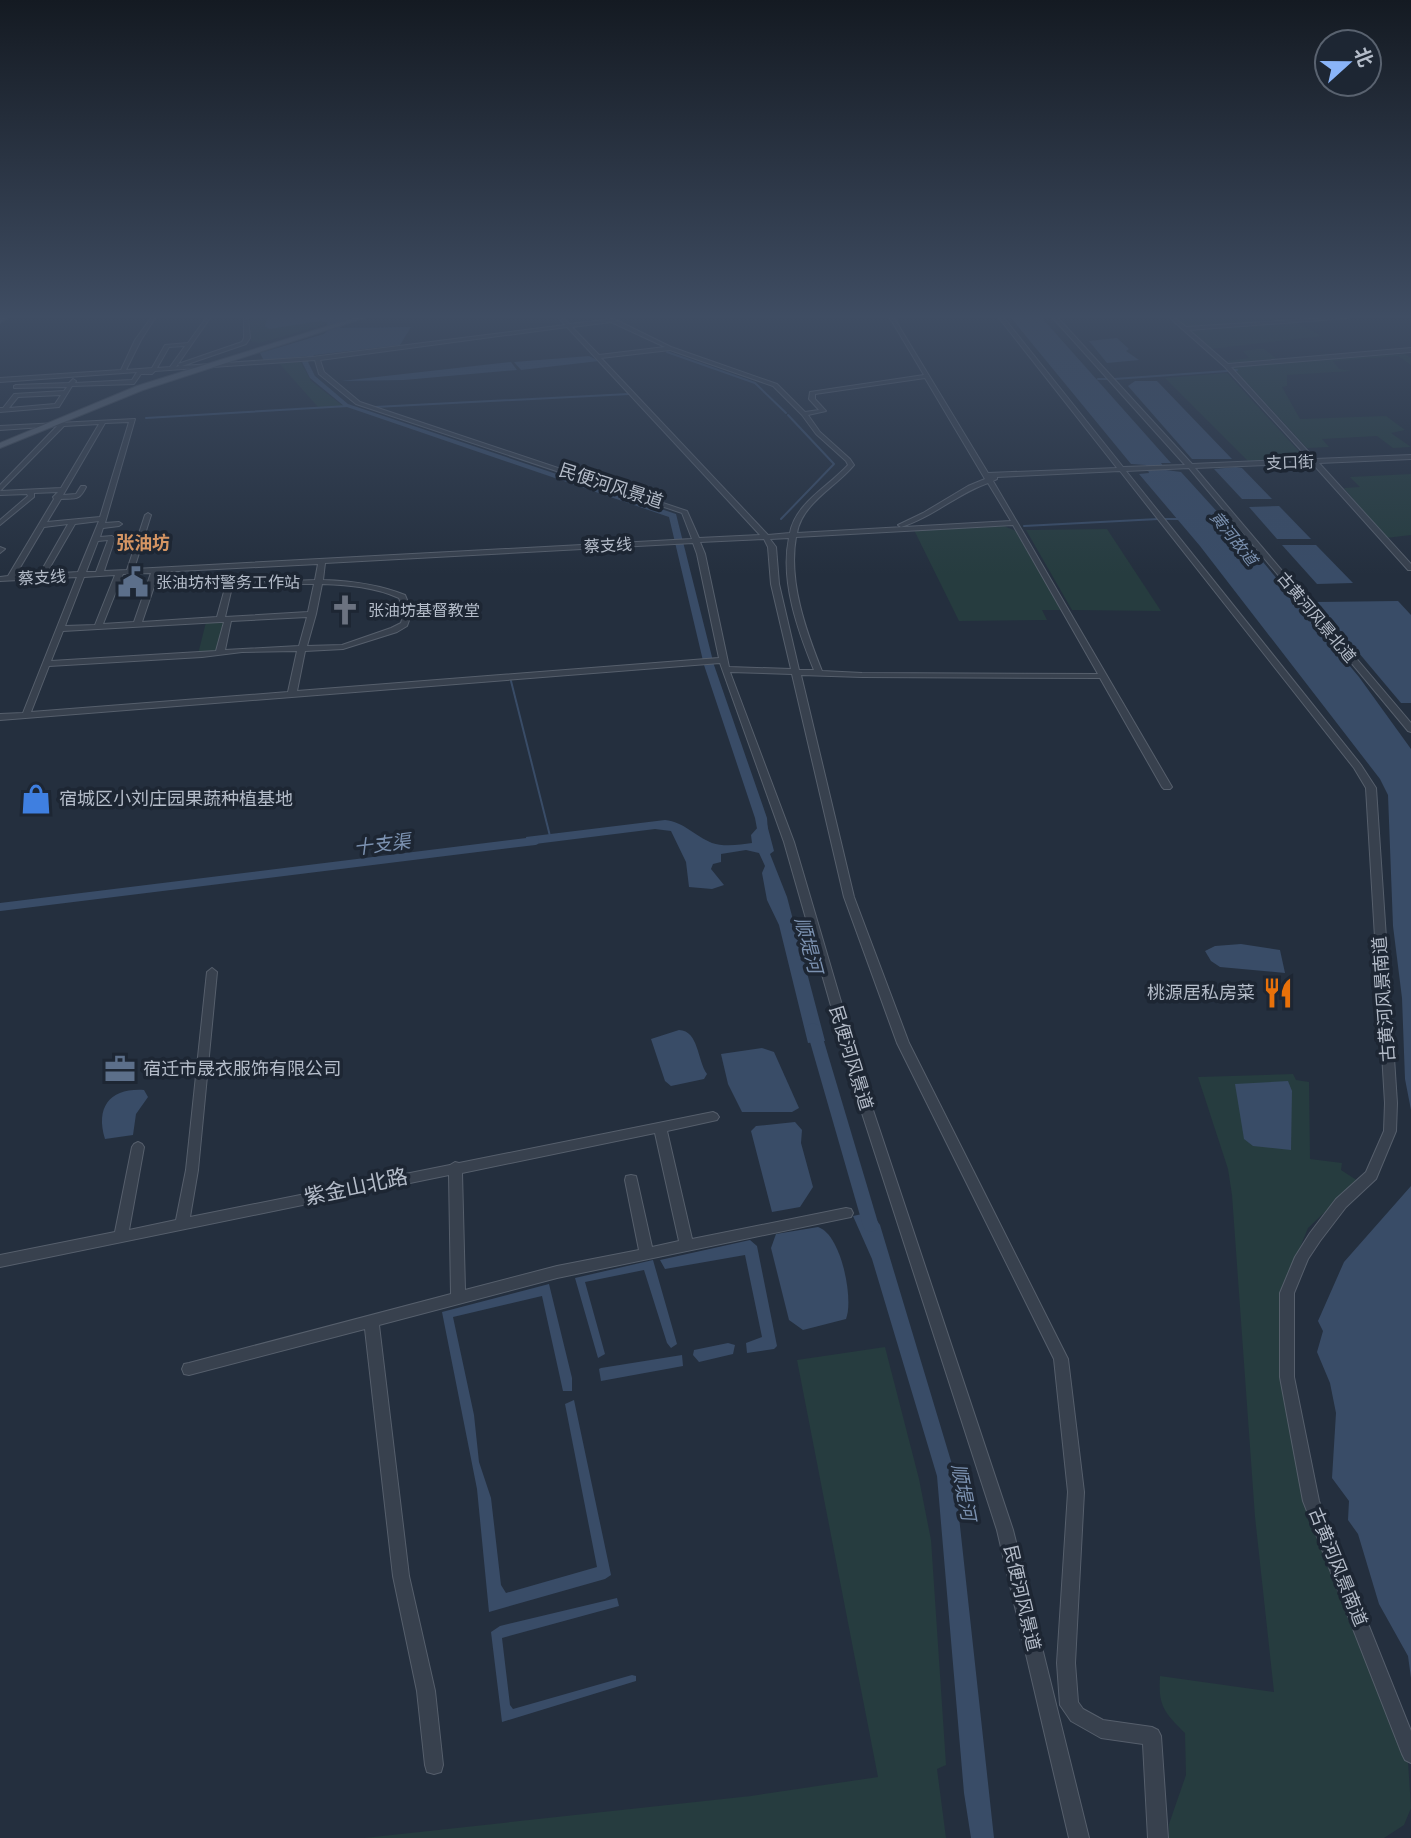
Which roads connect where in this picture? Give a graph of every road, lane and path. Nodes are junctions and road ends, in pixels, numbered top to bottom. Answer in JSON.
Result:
{"nodes":[{"id":1,"x":38,"y":404,"type":"edge"},
{"id":2,"x":59,"y":404,"type":"edge"},
{"id":3,"x":97,"y":404,"type":"edge"},
{"id":4,"x":102,"y":404,"type":"edge"},
{"id":5,"x":360,"y":404,"type":"edge"},
{"id":6,"x":641,"y":404,"type":"edge"},
{"id":7,"x":794,"y":404,"type":"edge"},
{"id":8,"x":816,"y":404,"type":"edge"},
{"id":9,"x":945,"y":404,"type":"edge"},
{"id":10,"x":1070,"y":404,"type":"edge"},
{"id":11,"x":1133,"y":404,"type":"edge"},
{"id":12,"x":1262,"y":404,"type":"edge"},
{"id":13,"x":35,"y":408,"type":"junction"},
{"id":14,"x":5,"y":409,"type":"edge"},
{"id":15,"x":804,"y":414,"type":"junction"},
{"id":16,"x":0,"y":420,"type":"edge"},
{"id":17,"x":103,"y":422,"type":"junction"},
{"id":18,"x":62,"y":425,"type":"junction"},
{"id":19,"x":40,"y":426,"type":"junction"},
{"id":20,"x":0,"y":428,"type":"edge"},
{"id":21,"x":0,"y":444,"type":"edge"},
{"id":22,"x":1411,"y":457,"type":"edge"},
{"id":23,"x":1315,"y":461,"type":"junction"},
{"id":24,"x":1190,"y":466,"type":"junction"},
{"id":25,"x":1122,"y":469,"type":"junction"},
{"id":26,"x":990,"y":477,"type":"junction"},
{"id":27,"x":82,"y":490,"type":"dead end"},
{"id":28,"x":0,"y":491,"type":"edge"},
{"id":29,"x":29,"y":491,"type":"junction"},
{"id":30,"x":58,"y":494,"type":"junction"},
{"id":31,"x":148,"y":515,"type":"dead end"},
{"id":32,"x":73,"y":522,"type":"junction"},
{"id":33,"x":0,"y":523,"type":"edge"},
{"id":34,"x":1015,"y":523,"type":"junction"},
{"id":35,"x":41,"y":525,"type":"junction"},
{"id":36,"x":120,"y":528,"type":"dead end"},
{"id":37,"x":99,"y":529,"type":"junction"},
{"id":38,"x":858,"y":532,"type":"junction"},
{"id":39,"x":790,"y":536,"type":"junction"},
{"id":40,"x":766,"y":537,"type":"junction"},
{"id":41,"x":697,"y":540,"type":"junction"},
{"id":42,"x":322,"y":561,"type":"junction"},
{"id":43,"x":1411,"y":568,"type":"edge"},
{"id":44,"x":156,"y":570,"type":"junction"},
{"id":45,"x":120,"y":572,"type":"junction"},
{"id":46,"x":130,"y":572,"type":"junction"},
{"id":47,"x":99,"y":574,"type":"junction"},
{"id":48,"x":82,"y":575,"type":"junction"},
{"id":49,"x":41,"y":577,"type":"junction"},
{"id":50,"x":0,"y":579,"type":"edge"},
{"id":51,"x":10,"y":579,"type":"junction"},
{"id":52,"x":319,"y":583,"type":"junction"},
{"id":53,"x":229,"y":585,"type":"junction"},
{"id":54,"x":218,"y":586,"type":"dead end"},
{"id":55,"x":312,"y":614,"type":"junction"},
{"id":56,"x":224,"y":619,"type":"junction"},
{"id":57,"x":137,"y":624,"type":"junction"},
{"id":58,"x":98,"y":627,"type":"junction"},
{"id":59,"x":60,"y":629,"type":"junction"},
{"id":60,"x":299,"y":649,"type":"junction"},
{"id":61,"x":220,"y":652,"type":"junction"},
{"id":62,"x":722,"y":663,"type":"junction"},
{"id":63,"x":46,"y":664,"type":"junction"},
{"id":64,"x":798,"y":671,"type":"junction"},
{"id":65,"x":819,"y":673,"type":"junction"},
{"id":66,"x":1103,"y":676,"type":"junction"},
{"id":67,"x":292,"y":693,"type":"junction"},
{"id":68,"x":27,"y":714,"type":"junction"},
{"id":69,"x":0,"y":717,"type":"edge"},
{"id":70,"x":1411,"y":729,"type":"edge"},
{"id":71,"x":1167,"y":787,"type":"dead end"},
{"id":72,"x":212,"y":972,"type":"dead end"},
{"id":73,"x":713,"y":1117,"type":"dead end"},
{"id":74,"x":660,"y":1127,"type":"junction"},
{"id":75,"x":138,"y":1147,"type":"dead end"},
{"id":76,"x":456,"y":1167,"type":"junction"},
{"id":77,"x":631,"y":1180,"type":"dead end"},
{"id":78,"x":846,"y":1213,"type":"dead end"},
{"id":79,"x":183,"y":1223,"type":"junction"},
{"id":80,"x":121,"y":1236,"type":"junction"},
{"id":81,"x":687,"y":1245,"type":"junction"},
{"id":82,"x":646,"y":1253,"type":"junction"},
{"id":83,"x":0,"y":1261,"type":"edge"},
{"id":84,"x":458,"y":1298,"type":"junction"},
{"id":85,"x":371,"y":1321,"type":"junction"},
{"id":86,"x":189,"y":1369,"type":"dead end"},
{"id":87,"x":1411,"y":1754,"type":"edge"},
{"id":88,"x":434,"y":1765,"type":"dead end"},
{"id":89,"x":1079,"y":1838,"type":"edge"},
{"id":90,"x":1158,"y":1838,"type":"edge"}],
"edges":[{"from":1,"to":13,"type":"street"},
{"from":2,"to":13,"type":"street"},
{"from":3,"to":19,"type":"main road"},
{"from":4,"to":19,"type":"main road"},
{"from":5,"to":41,"type":"street","name":"民便河风景道"},
{"from":6,"to":40,"type":"street"},
{"from":7,"to":15,"type":"street"},
{"from":8,"to":15,"type":"street"},
{"from":9,"to":26,"type":"street"},
{"from":10,"to":25,"type":"street","name":"古黄河风景南道"},
{"from":11,"to":24,"type":"street","name":"古黄河风景北道"},
{"from":12,"to":23,"type":"street"},
{"from":13,"to":14,"type":"street"},
{"from":14,"to":16,"type":"street"},
{"from":15,"to":39,"type":"street"},
{"from":17,"to":18,"type":"street"},
{"from":17,"to":30,"type":"street"},
{"from":17,"to":37,"type":"street"},
{"from":18,"to":19,"type":"street"},
{"from":18,"to":28,"type":"street"},
{"from":19,"to":20,"type":"street"},
{"from":19,"to":21,"type":"main road"},
{"from":22,"to":23,"type":"street","name":"支口街"},
{"from":23,"to":24,"type":"street","name":"支口街"},
{"from":23,"to":43,"type":"street"},
{"from":24,"to":25,"type":"street","name":"支口街"},
{"from":24,"to":70,"type":"street","name":"古黄河风景北道"},
{"from":25,"to":26,"type":"street"},
{"from":25,"to":87,"type":"street","name":"古黄河风景南道"},
{"from":26,"to":34,"type":"street"},
{"from":26,"to":38,"type":"street"},
{"from":27,"to":30,"type":"street"},
{"from":28,"to":29,"type":"street"},
{"from":29,"to":30,"type":"street"},
{"from":29,"to":33,"type":"street"},
{"from":30,"to":35,"type":"street"},
{"from":31,"to":46,"type":"street"},
{"from":32,"to":35,"type":"street"},
{"from":32,"to":37,"type":"street"},
{"from":32,"to":49,"type":"street"},
{"from":34,"to":38,"type":"street","name":"蔡支线"},
{"from":34,"to":66,"type":"street"},
{"from":35,"to":51,"type":"street"},
{"from":36,"to":37,"type":"street"},
{"from":37,"to":47,"type":"street"},
{"from":37,"to":48,"type":"street"},
{"from":38,"to":39,"type":"street","name":"蔡支线"},
{"from":39,"to":40,"type":"street","name":"蔡支线"},
{"from":39,"to":65,"type":"street"},
{"from":40,"to":41,"type":"street","name":"蔡支线"},
{"from":40,"to":64,"type":"street"},
{"from":41,"to":42,"type":"street","name":"蔡支线"},
{"from":41,"to":62,"type":"street","name":"民便河风景道"},
{"from":42,"to":44,"type":"street","name":"蔡支线"},
{"from":42,"to":52,"type":"street"},
{"from":44,"to":46,"type":"street","name":"蔡支线"},
{"from":44,"to":57,"type":"street"},
{"from":45,"to":46,"type":"street","name":"蔡支线"},
{"from":45,"to":47,"type":"street","name":"蔡支线"},
{"from":45,"to":58,"type":"street"},
{"from":47,"to":48,"type":"street","name":"蔡支线"},
{"from":48,"to":49,"type":"street","name":"蔡支线"},
{"from":48,"to":59,"type":"street"},
{"from":49,"to":51,"type":"street","name":"蔡支线"},
{"from":50,"to":51,"type":"street","name":"蔡支线"},
{"from":52,"to":53,"type":"street"},
{"from":52,"to":55,"type":"street"},
{"from":52,"to":60,"type":"street"},
{"from":53,"to":54,"type":"street"},
{"from":53,"to":56,"type":"street"},
{"from":55,"to":56,"type":"street"},
{"from":55,"to":60,"type":"street"},
{"from":56,"to":57,"type":"street"},
{"from":56,"to":61,"type":"street"},
{"from":57,"to":58,"type":"street"},
{"from":58,"to":59,"type":"street"},
{"from":59,"to":63,"type":"street"},
{"from":60,"to":61,"type":"street"},
{"from":60,"to":67,"type":"street"},
{"from":61,"to":63,"type":"street"},
{"from":62,"to":64,"type":"street"},
{"from":62,"to":67,"type":"street"},
{"from":62,"to":89,"type":"street","name":"民便河风景道"},
{"from":63,"to":68,"type":"street"},
{"from":64,"to":65,"type":"street"},
{"from":64,"to":90,"type":"street"},
{"from":65,"to":66,"type":"street"},
{"from":66,"to":71,"type":"street"},
{"from":67,"to":68,"type":"street"},
{"from":68,"to":69,"type":"street"},
{"from":72,"to":79,"type":"street"},
{"from":73,"to":74,"type":"street","name":"紫金山北路"},
{"from":74,"to":76,"type":"street","name":"紫金山北路"},
{"from":74,"to":81,"type":"street"},
{"from":75,"to":80,"type":"street"},
{"from":76,"to":79,"type":"street","name":"紫金山北路"},
{"from":76,"to":84,"type":"street"},
{"from":77,"to":82,"type":"street"},
{"from":78,"to":81,"type":"street"},
{"from":79,"to":80,"type":"street","name":"紫金山北路"},
{"from":80,"to":83,"type":"street","name":"紫金山北路"},
{"from":81,"to":82,"type":"street"},
{"from":82,"to":84,"type":"street"},
{"from":84,"to":85,"type":"street"},
{"from":85,"to":86,"type":"street"},
{"from":85,"to":88,"type":"street"}]}
